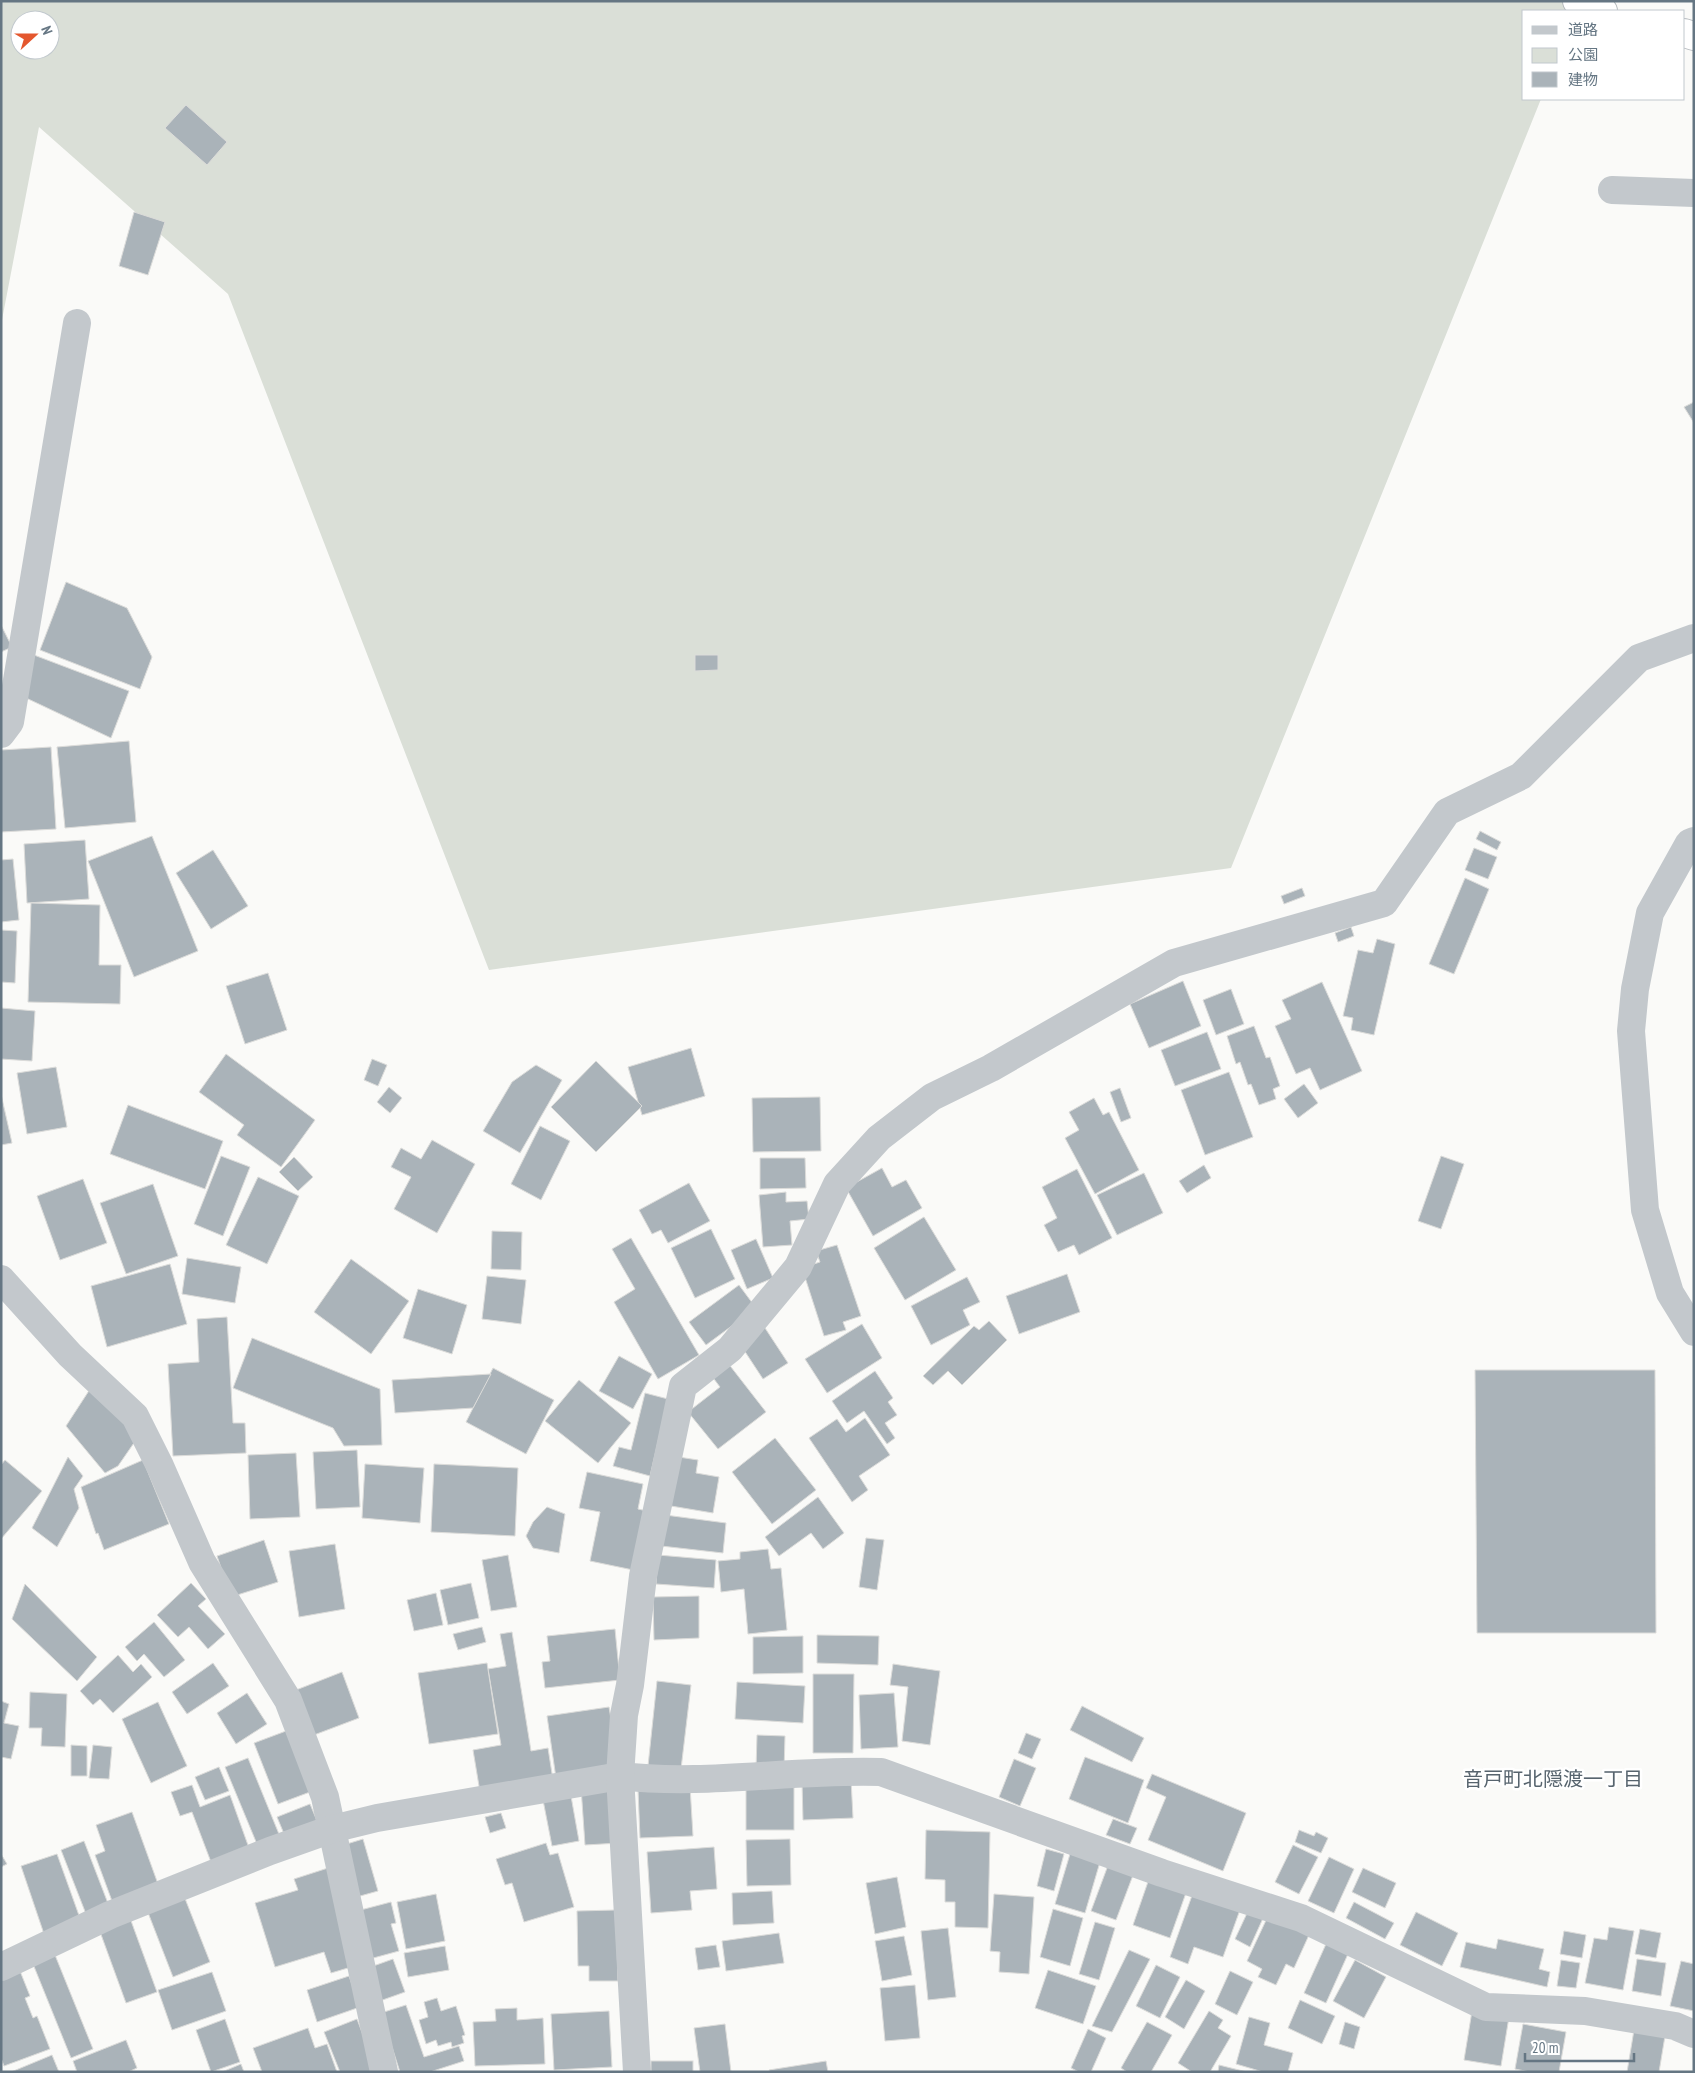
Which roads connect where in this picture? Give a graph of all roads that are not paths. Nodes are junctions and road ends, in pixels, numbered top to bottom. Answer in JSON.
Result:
{"nodes":[{"id":1,"x":1576,"y":1,"type":"edge"},
{"id":2,"x":1600,"y":10,"type":"edge"},
{"id":3,"x":1612,"y":190,"type":"dead end"},
{"id":4,"x":1694,"y":193,"type":"edge"},
{"id":5,"x":77,"y":323,"type":"dead end"},
{"id":6,"x":1694,"y":638,"type":"edge"},
{"id":7,"x":1,"y":734,"type":"edge"},
{"id":8,"x":1694,"y":841,"type":"edge"},
{"id":9,"x":1,"y":1279,"type":"edge"},
{"id":10,"x":1694,"y":1332,"type":"edge"},
{"id":11,"x":620,"y":1776,"type":"junction"},
{"id":12,"x":332,"y":1830,"type":"junction"},
{"id":13,"x":1,"y":1967,"type":"edge"},
{"id":14,"x":1694,"y":2034,"type":"edge"},
{"id":15,"x":384,"y":2072,"type":"edge"},
{"id":16,"x":637,"y":2072,"type":"edge"}],
"edges":[{"from":1,"to":2,"type":"highway"},
{"from":3,"to":4,"type":"street"},
{"from":5,"to":7,"type":"street"},
{"from":6,"to":11,"type":"street"},
{"from":8,"to":10,"type":"street"},
{"from":9,"to":12,"type":"street"},
{"from":11,"to":12,"type":"street"},
{"from":11,"to":14,"type":"street"},
{"from":11,"to":16,"type":"street"},
{"from":12,"to":13,"type":"street"},
{"from":12,"to":15,"type":"street"}]}
